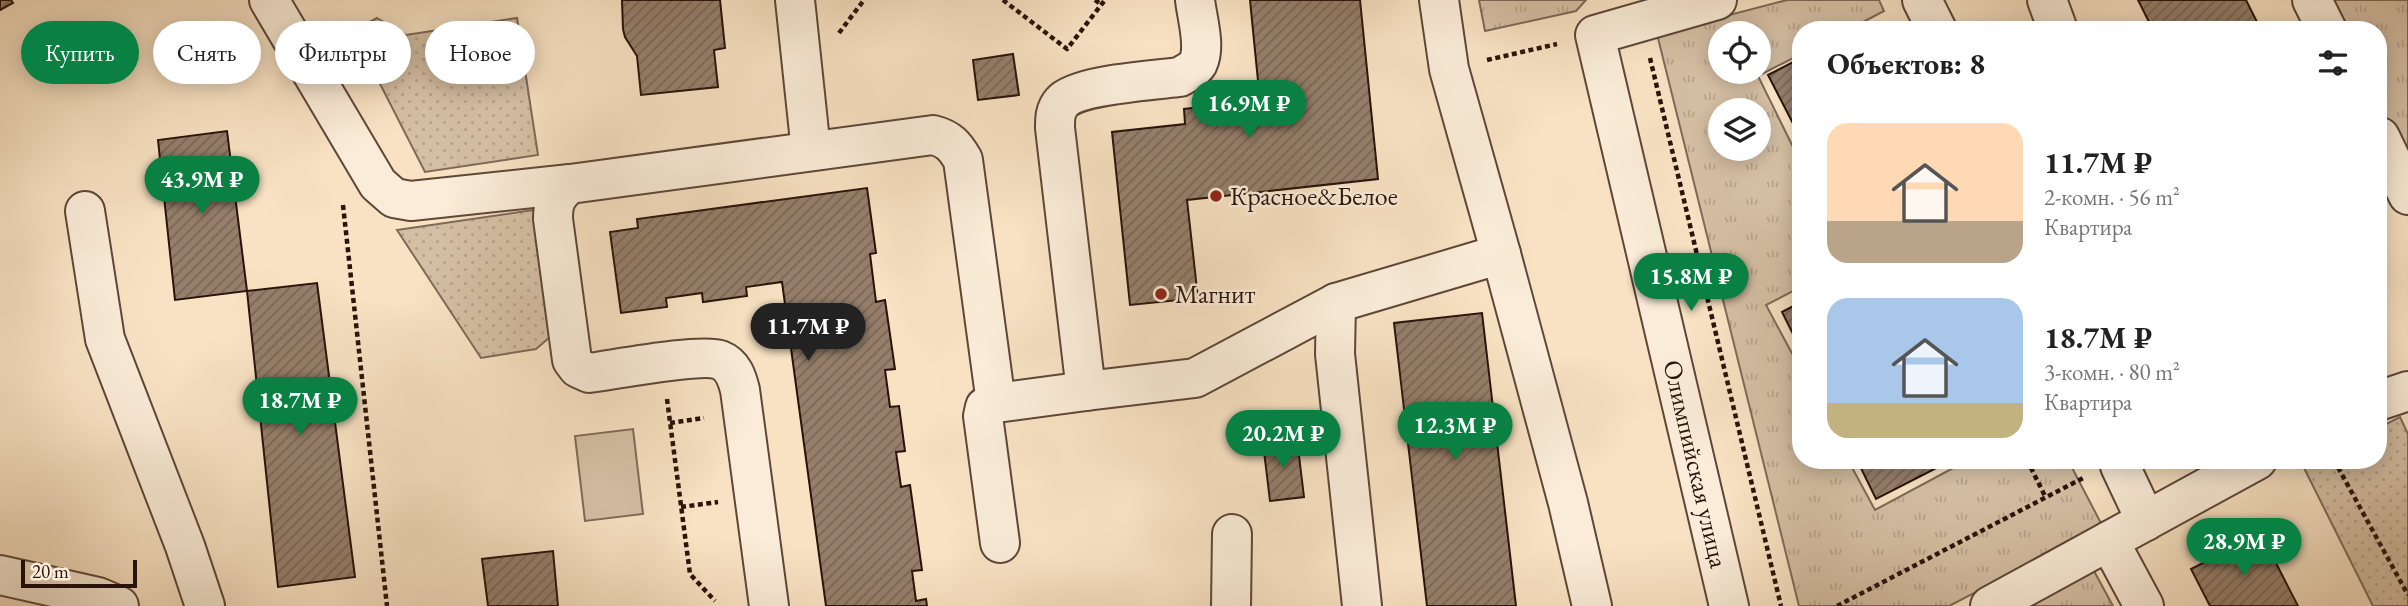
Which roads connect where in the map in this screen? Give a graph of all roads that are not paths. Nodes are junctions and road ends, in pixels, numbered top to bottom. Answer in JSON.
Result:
{"nodes":[{"id":1,"x":795,"y":0,"type":"edge"},
{"id":2,"x":1195,"y":0,"type":"edge"},
{"id":3,"x":1439,"y":0,"type":"edge"},
{"id":4,"x":1717,"y":0,"type":"edge"},
{"id":5,"x":1922,"y":0,"type":"edge"},
{"id":6,"x":2048,"y":0,"type":"edge"},
{"id":7,"x":2312,"y":0,"type":"edge"},
{"id":8,"x":273,"y":2,"type":"edge"},
{"id":9,"x":1932,"y":21,"type":"edge"},
{"id":10,"x":2055,"y":21,"type":"edge"},
{"id":11,"x":2322,"y":21,"type":"edge"},
{"id":12,"x":811,"y":151,"type":"junction"},
{"id":13,"x":2387,"y":152,"type":"edge"},
{"id":14,"x":569,"y":184,"type":"junction"},
{"id":15,"x":2408,"y":195,"type":"edge"},
{"id":16,"x":85,"y":211,"type":"dead end"},
{"id":17,"x":1501,"y":254,"type":"junction"},
{"id":18,"x":1336,"y":303,"type":"junction"},
{"id":19,"x":1086,"y":391,"type":"junction"},
{"id":20,"x":2408,"y":391,"type":"edge"},
{"id":21,"x":2387,"y":398,"type":"edge"},
{"id":22,"x":996,"y":403,"type":"junction"},
{"id":23,"x":2120,"y":469,"type":"edge"},
{"id":24,"x":2241,"y":469,"type":"edge"},
{"id":25,"x":2146,"y":521,"type":"junction"},
{"id":26,"x":1232,"y":534,"type":"dead end"},
{"id":27,"x":2109,"y":541,"type":"junction"},
{"id":28,"x":1000,"y":543,"type":"dead end"},
{"id":29,"x":0,"y":575,"type":"edge"},
{"id":30,"x":1992,"y":605,"type":"edge"},
{"id":31,"x":119,"y":606,"type":"edge"},
{"id":32,"x":205,"y":606,"type":"edge"},
{"id":33,"x":769,"y":606,"type":"edge"},
{"id":34,"x":1231,"y":606,"type":"edge"},
{"id":35,"x":1362,"y":606,"type":"edge"},
{"id":36,"x":1592,"y":606,"type":"edge"},
{"id":37,"x":1729,"y":606,"type":"edge"},
{"id":38,"x":2144,"y":606,"type":"edge"}],
"edges":[{"from":1,"to":12,"type":"street"},
{"from":2,"to":19,"type":"street"},
{"from":3,"to":17,"type":"street"},
{"from":4,"to":37,"type":"street","name":"Олимпийская улица"},
{"from":5,"to":9,"type":"street"},
{"from":6,"to":10,"type":"street"},
{"from":7,"to":11,"type":"street"},
{"from":8,"to":14,"type":"street"},
{"from":12,"to":14,"type":"street"},
{"from":12,"to":22,"type":"street"},
{"from":13,"to":15,"type":"street"},
{"from":14,"to":33,"type":"street"},
{"from":16,"to":32,"type":"street"},
{"from":17,"to":18,"type":"street"},
{"from":17,"to":36,"type":"street"},
{"from":18,"to":19,"type":"street"},
{"from":18,"to":35,"type":"street"},
{"from":19,"to":22,"type":"street"},
{"from":20,"to":21,"type":"street"},
{"from":22,"to":28,"type":"street"},
{"from":23,"to":25,"type":"street"},
{"from":24,"to":25,"type":"street"},
{"from":25,"to":27,"type":"street"},
{"from":26,"to":34,"type":"street"},
{"from":27,"to":30,"type":"street"},
{"from":27,"to":38,"type":"street"},
{"from":29,"to":31,"type":"street"}]}
